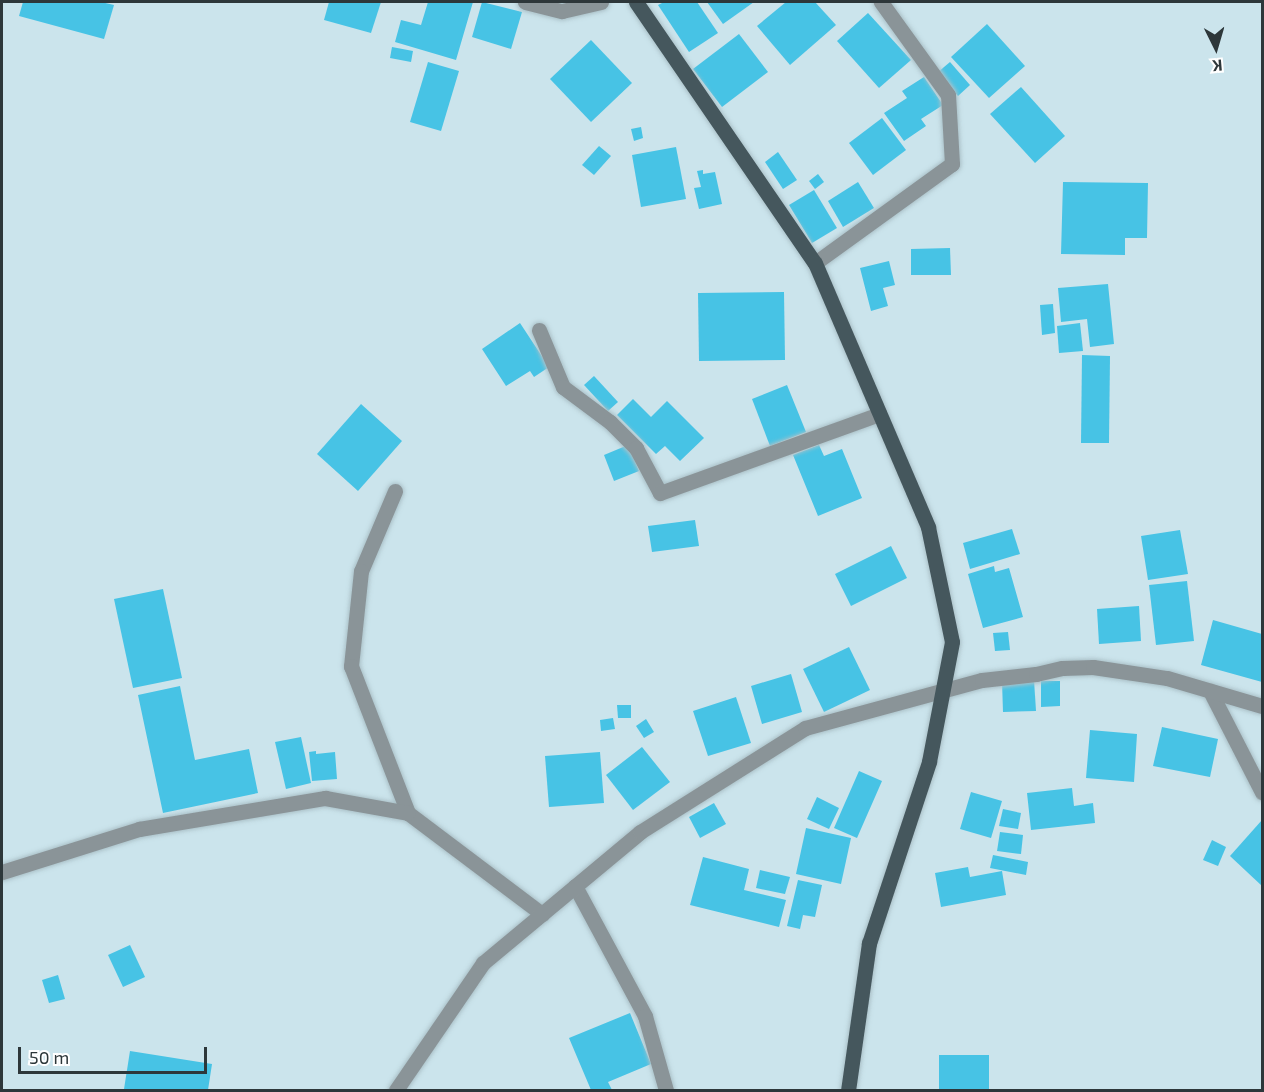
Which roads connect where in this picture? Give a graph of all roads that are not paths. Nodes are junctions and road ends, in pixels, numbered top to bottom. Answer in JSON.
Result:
{"nodes":[{"id":1,"x":525,"y":2,"type":"edge"},
{"id":2,"x":601,"y":2,"type":"edge"},
{"id":3,"x":636,"y":2,"type":"edge"},
{"id":4,"x":881,"y":2,"type":"edge"},
{"id":5,"x":815,"y":263,"type":"junction"},
{"id":6,"x":539,"y":330,"type":"dead end"},
{"id":7,"x":879,"y":414,"type":"junction"},
{"id":8,"x":395,"y":491,"type":"dead end"},
{"id":9,"x":943,"y":690,"type":"junction"},
{"id":10,"x":1210,"y":691,"type":"junction"},
{"id":11,"x":1263,"y":706,"type":"edge"},
{"id":12,"x":1263,"y":792,"type":"edge"},
{"id":13,"x":408,"y":813,"type":"junction"},
{"id":14,"x":2,"y":872,"type":"edge"},
{"id":15,"x":575,"y":886,"type":"junction"},
{"id":16,"x":542,"y":914,"type":"junction"},
{"id":17,"x":396,"y":1090,"type":"edge"},
{"id":18,"x":666,"y":1090,"type":"edge"},
{"id":19,"x":848,"y":1090,"type":"edge"}],
"edges":[{"from":1,"to":2,"type":"street"},
{"from":3,"to":5,"type":"main road"},
{"from":4,"to":5,"type":"street"},
{"from":5,"to":7,"type":"main road"},
{"from":6,"to":7,"type":"street"},
{"from":7,"to":9,"type":"main road"},
{"from":8,"to":13,"type":"street"},
{"from":9,"to":10,"type":"street"},
{"from":9,"to":15,"type":"street"},
{"from":9,"to":19,"type":"main road"},
{"from":10,"to":11,"type":"street"},
{"from":10,"to":12,"type":"street"},
{"from":13,"to":14,"type":"street"},
{"from":13,"to":16,"type":"street"},
{"from":15,"to":16,"type":"street"},
{"from":15,"to":18,"type":"street"},
{"from":16,"to":17,"type":"street"}]}
